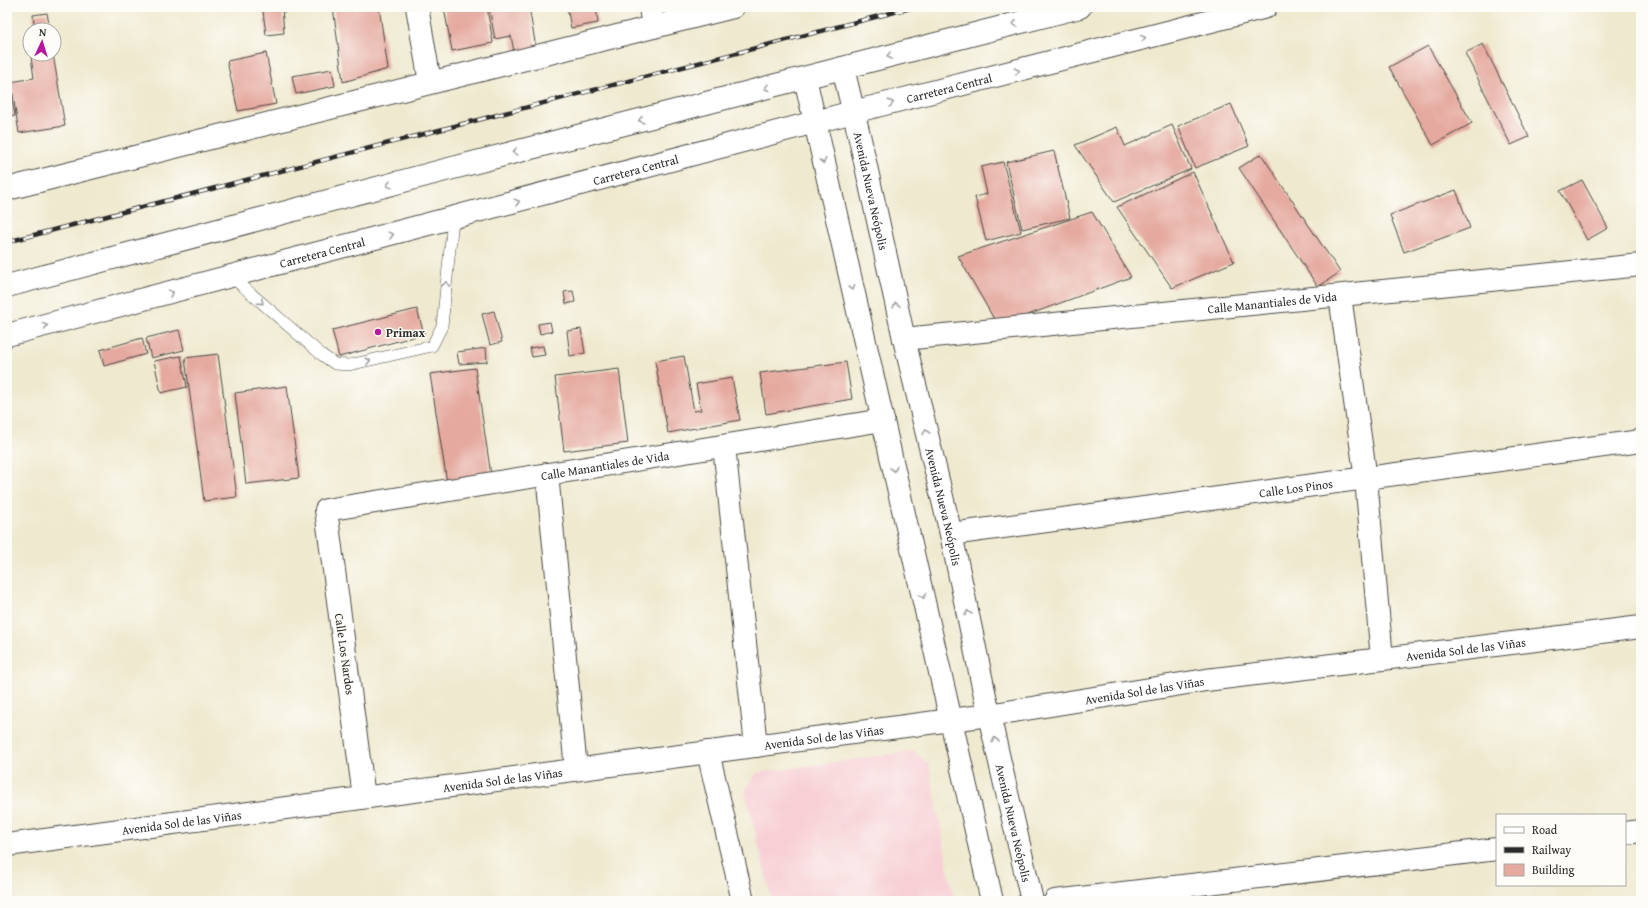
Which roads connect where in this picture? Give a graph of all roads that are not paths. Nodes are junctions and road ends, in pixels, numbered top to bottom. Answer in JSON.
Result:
{"nodes":[{"id":1,"x":417,"y":7,"type":"edge"},
{"id":2,"x":733,"y":7,"type":"edge"},
{"id":3,"x":1080,"y":7,"type":"edge"},
{"id":4,"x":1266,"y":7,"type":"edge"},
{"id":5,"x":651,"y":17,"type":"edge"},
{"id":6,"x":842,"y":68,"type":"junction"},
{"id":7,"x":804,"y":78,"type":"junction"},
{"id":8,"x":430,"y":82,"type":"junction"},
{"id":9,"x":854,"y":112,"type":"junction"},
{"id":10,"x":814,"y":123,"type":"junction"},
{"id":11,"x":7,"y":189,"type":"edge"},
{"id":12,"x":453,"y":219,"type":"junction"},
{"id":13,"x":1641,"y":265,"type":"edge"},
{"id":14,"x":232,"y":277,"type":"junction"},
{"id":15,"x":7,"y":286,"type":"edge"},
{"id":16,"x":1340,"y":296,"type":"junction"},
{"id":17,"x":7,"y":336,"type":"edge"},
{"id":18,"x":904,"y":340,"type":"junction"},
{"id":19,"x":883,"y":420,"type":"junction"},
{"id":20,"x":1641,"y":442,"type":"edge"},
{"id":21,"x":724,"y":446,"type":"junction"},
{"id":22,"x":547,"y":474,"type":"junction"},
{"id":23,"x":1366,"y":479,"type":"junction"},
{"id":24,"x":326,"y":510,"type":"joint"},
{"id":25,"x":951,"y":534,"type":"junction"},
{"id":26,"x":1641,"y":626,"type":"edge"},
{"id":27,"x":1382,"y":659,"type":"junction"},
{"id":28,"x":989,"y":715,"type":"junction"},
{"id":29,"x":952,"y":720,"type":"junction"},
{"id":30,"x":756,"y":746,"type":"junction"},
{"id":31,"x":708,"y":752,"type":"junction"},
{"id":32,"x":576,"y":770,"type":"junction"},
{"id":33,"x":364,"y":798,"type":"junction"},
{"id":34,"x":1641,"y":831,"type":"edge"},
{"id":35,"x":1626,"y":833,"type":"edge"},
{"id":36,"x":7,"y":844,"type":"edge"},
{"id":37,"x":1496,"y":849,"type":"edge"},
{"id":38,"x":743,"y":901,"type":"edge"},
{"id":39,"x":992,"y":901,"type":"edge"},
{"id":40,"x":1032,"y":901,"type":"edge"},
{"id":41,"x":1056,"y":901,"type":"edge"}],
"edges":[{"from":1,"to":8,"type":"main road"},
{"from":2,"to":5,"type":"main road"},
{"from":3,"to":6,"type":"main road","one_way":true},
{"from":9,"to":4,"type":"main road","name":"Carretera Central","one_way":true},
{"from":5,"to":8,"type":"main road"},
{"from":6,"to":7,"type":"main road"},
{"from":6,"to":9,"type":"main road","name":"Avenida Nueva Neópolis"},
{"from":7,"to":10,"type":"main road"},
{"from":7,"to":15,"type":"main road","one_way":true},
{"from":8,"to":11,"type":"main road"},
{"from":9,"to":10,"type":"main road","name":"Carretera Central"},
{"from":18,"to":9,"type":"main road","name":"Avenida Nueva Neópolis","one_way":true},
{"from":12,"to":10,"type":"main road","name":"Carretera Central","one_way":true},
{"from":10,"to":19,"type":"main road","one_way":true},
{"from":14,"to":12,"type":"main road","name":"Carretera Central","one_way":true},
{"from":14,"to":12,"type":"lane","one_way":true},
{"from":13,"to":16,"type":"main road","name":"Calle Manantiales de Vida"},
{"from":17,"to":14,"type":"main road","name":"Carretera Central","one_way":true},
{"from":16,"to":18,"type":"main road","name":"Calle Manantiales de Vida"},
{"from":16,"to":23,"type":"main road"},
{"from":25,"to":18,"type":"main road","name":"Avenida Nueva Neópolis","one_way":true},
{"from":19,"to":21,"type":"main road","name":"Calle Manantiales de Vida"},
{"from":19,"to":29,"type":"main road","one_way":true},
{"from":20,"to":23,"type":"main road","name":"Calle Los Pinos"},
{"from":21,"to":22,"type":"main road","name":"Calle Manantiales de Vida"},
{"from":21,"to":30,"type":"main road"},
{"from":22,"to":24,"type":"main road","name":"Calle Manantiales de Vida"},
{"from":22,"to":32,"type":"main road"},
{"from":23,"to":25,"type":"main road","name":"Calle Los Pinos"},
{"from":23,"to":27,"type":"main road"},
{"from":24,"to":33,"type":"main road","name":"Calle Los Nardos"},
{"from":28,"to":25,"type":"main road","name":"Avenida Nueva Neópolis","one_way":true},
{"from":26,"to":27,"type":"main road","name":"Avenida Sol de las Viñas"},
{"from":27,"to":28,"type":"main road","name":"Avenida Sol de las Viñas"},
{"from":28,"to":29,"type":"main road","name":"Avenida Sol de las Viñas"},
{"from":40,"to":28,"type":"main road","name":"Avenida Nueva Neópolis","one_way":true},
{"from":29,"to":30,"type":"main road","name":"Avenida Sol de las Viñas"},
{"from":29,"to":39,"type":"main road"},
{"from":30,"to":31,"type":"main road","name":"Avenida Sol de las Viñas"},
{"from":31,"to":32,"type":"main road","name":"Avenida Sol de las Viñas"},
{"from":31,"to":38,"type":"main road"},
{"from":32,"to":33,"type":"main road","name":"Avenida Sol de las Viñas"},
{"from":33,"to":36,"type":"main road","name":"Avenida Sol de las Viñas"},
{"from":34,"to":35,"type":"main road"},
{"from":37,"to":41,"type":"main road"}]}
